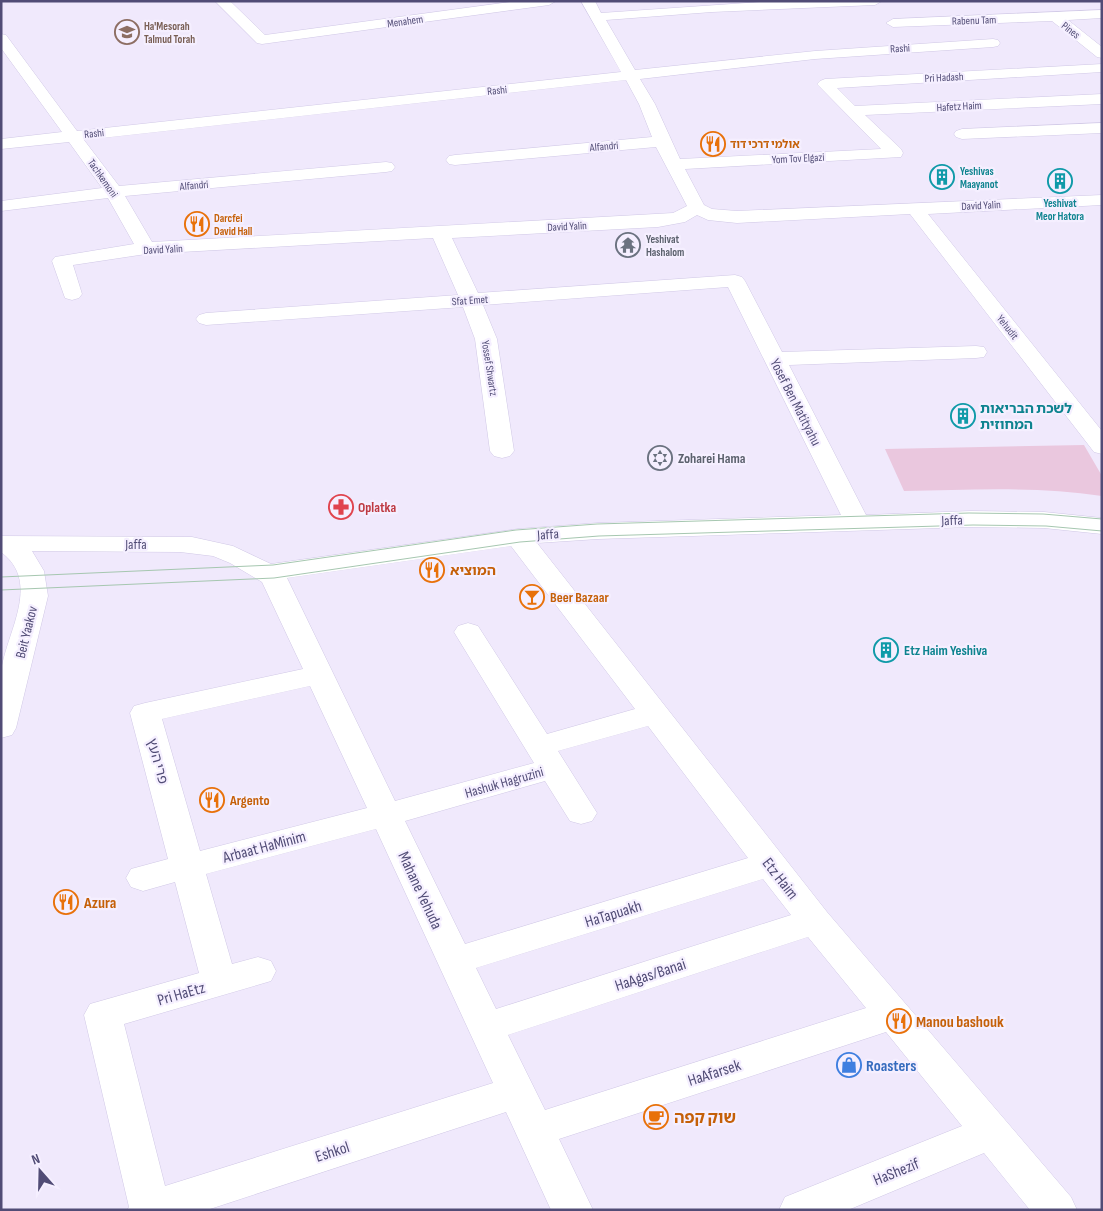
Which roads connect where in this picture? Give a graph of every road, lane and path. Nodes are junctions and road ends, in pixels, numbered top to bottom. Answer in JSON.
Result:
{"nodes":[{"id":1,"x":222,"y":1,"type":"edge"},
{"id":2,"x":549,"y":1,"type":"edge"},
{"id":3,"x":588,"y":1,"type":"edge"},
{"id":4,"x":875,"y":1,"type":"edge"},
{"id":5,"x":1089,"y":1,"type":"edge"},
{"id":6,"x":805,"y":3,"type":"edge"},
{"id":7,"x":1102,"y":12,"type":"edge"},
{"id":8,"x":597,"y":17,"type":"junction"},
{"id":9,"x":1055,"y":17,"type":"junction"},
{"id":10,"x":893,"y":23,"type":"dead end"},
{"id":11,"x":1,"y":38,"type":"edge"},
{"id":12,"x":993,"y":43,"type":"dead end"},
{"id":13,"x":1102,"y":54,"type":"edge"},
{"id":14,"x":1102,"y":68,"type":"edge"},
{"id":15,"x":630,"y":75,"type":"junction"},
{"id":16,"x":1102,"y":99,"type":"edge"},
{"id":17,"x":851,"y":111,"type":"junction"},
{"id":18,"x":1102,"y":128,"type":"edge"},
{"id":19,"x":962,"y":134,"type":"dead end"},
{"id":20,"x":74,"y":136,"type":"junction"},
{"id":21,"x":662,"y":141,"type":"junction"},
{"id":22,"x":1,"y":144,"type":"edge"},
{"id":23,"x":455,"y":160,"type":"dead end"},
{"id":24,"x":675,"y":164,"type":"junction"},
{"id":25,"x":386,"y":167,"type":"dead end"},
{"id":26,"x":114,"y":192,"type":"junction"},
{"id":27,"x":1102,"y":200,"type":"edge"},
{"id":28,"x":1,"y":206,"type":"edge"},
{"id":29,"x":697,"y":208,"type":"junction"},
{"id":30,"x":914,"y":208,"type":"junction"},
{"id":31,"x":440,"y":233,"type":"junction"},
{"id":32,"x":146,"y":248,"type":"junction"},
{"id":33,"x":735,"y":281,"type":"joint"},
{"id":34,"x":72,"y":294,"type":"dead end"},
{"id":35,"x":471,"y":300,"type":"junction"},
{"id":36,"x":206,"y":319,"type":"dead end"},
{"id":37,"x":976,"y":352,"type":"dead end"},
{"id":38,"x":774,"y":359,"type":"junction"},
{"id":39,"x":1102,"y":447,"type":"edge"},
{"id":40,"x":502,"y":451,"type":"dead end"},
{"id":41,"x":858,"y":523,"type":"junction"},
{"id":42,"x":1102,"y":526,"type":"edge"},
{"id":43,"x":518,"y":536,"type":"junction"},
{"id":44,"x":5,"y":544,"type":"edge"},
{"id":45,"x":267,"y":572,"type":"junction"},
{"id":46,"x":468,"y":632,"type":"dead end"},
{"id":47,"x":320,"y":674,"type":"junction"},
{"id":48,"x":654,"y":714,"type":"junction"},
{"id":49,"x":1,"y":728,"type":"edge"},
{"id":50,"x":546,"y":757,"type":"junction"},
{"id":51,"x":581,"y":813,"type":"dead end"},
{"id":52,"x":386,"y":815,"type":"junction"},
{"id":53,"x":770,"y":864,"type":"junction"},
{"id":54,"x":187,"y":866,"type":"junction"},
{"id":55,"x":143,"y":878,"type":"dead end"},
{"id":56,"x":815,"y":922,"type":"junction"},
{"id":57,"x":455,"y":961,"type":"junction"},
{"id":58,"x":258,"y":971,"type":"dead end"},
{"id":59,"x":219,"y":982,"type":"junction"},
{"id":60,"x":892,"y":1014,"type":"junction"},
{"id":61,"x":486,"y":1027,"type":"junction"},
{"id":62,"x":516,"y":1092,"type":"junction"},
{"id":63,"x":535,"y":1130,"type":"junction"},
{"id":64,"x":991,"y":1132,"type":"junction"},
{"id":65,"x":149,"y":1210,"type":"edge"},
{"id":66,"x":572,"y":1210,"type":"edge"},
{"id":67,"x":800,"y":1210,"type":"edge"},
{"id":68,"x":1056,"y":1210,"type":"edge"}],
"edges":[{"from":1,"to":2,"type":"street","name":"Menahem"},
{"from":3,"to":8,"type":"street"},
{"from":4,"to":6,"type":"street"},
{"from":5,"to":7,"type":"street"},
{"from":6,"to":8,"type":"street"},
{"from":7,"to":9,"type":"street","name":"Pines"},
{"from":8,"to":15,"type":"street"},
{"from":9,"to":10,"type":"street","name":"Rabenu Tam"},
{"from":9,"to":13,"type":"street","name":"Pines"},
{"from":11,"to":20,"type":"street","name":"Tachkemoni"},
{"from":12,"to":15,"type":"street","name":"Rashi"},
{"from":14,"to":17,"type":"street","name":"Pri Hadash"},
{"from":15,"to":20,"type":"street","name":"Rashi"},
{"from":15,"to":21,"type":"street"},
{"from":16,"to":17,"type":"street","name":"Hafetz Haim"},
{"from":17,"to":24,"type":"street","name":"Yom Tov Elgazi"},
{"from":18,"to":19,"type":"street"},
{"from":20,"to":22,"type":"street","name":"Rashi"},
{"from":20,"to":26,"type":"street","name":"Tachkemoni"},
{"from":21,"to":23,"type":"street","name":"Alfandri"},
{"from":21,"to":24,"type":"street"},
{"from":24,"to":29,"type":"street"},
{"from":25,"to":26,"type":"street","name":"Alfandri"},
{"from":26,"to":28,"type":"street","name":"Alfandri"},
{"from":26,"to":32,"type":"street","name":"Tachkemoni"},
{"from":27,"to":30,"type":"street","name":"David Yalin"},
{"from":29,"to":30,"type":"street","name":"David Yalin"},
{"from":29,"to":31,"type":"street","name":"David Yalin"},
{"from":30,"to":39,"type":"street","name":"Yehudit"},
{"from":31,"to":32,"type":"street","name":"David Yalin"},
{"from":31,"to":35,"type":"street","name":"Yossef Shwartz"},
{"from":32,"to":34,"type":"street","name":"David Yalin"},
{"from":33,"to":35,"type":"street","name":"Sfat Emet"},
{"from":33,"to":38,"type":"street","name":"Yosef Ben Matityahu"},
{"from":35,"to":36,"type":"street","name":"Sfat Emet"},
{"from":35,"to":40,"type":"street","name":"Yossef Shwartz"},
{"from":37,"to":38,"type":"street"},
{"from":38,"to":41,"type":"street","name":"Yosef Ben Matityahu"},
{"from":41,"to":42,"type":"street","name":"Jaffa"},
{"from":41,"to":43,"type":"street","name":"Jaffa"},
{"from":43,"to":45,"type":"street","name":"Jaffa"},
{"from":43,"to":48,"type":"street","name":"Etz Haim"},
{"from":44,"to":45,"type":"street","name":"Jaffa"},
{"from":44,"to":49,"type":"street","name":"Beit Yaakov"},
{"from":45,"to":47,"type":"street","name":"Mahane Yehuda"},
{"from":46,"to":50,"type":"street","name":"Hashuk Hagruzini"},
{"from":47,"to":52,"type":"street","name":"Mahane Yehuda"},
{"from":47,"to":54,"type":"street","name":"פרי העץ"},
{"from":48,"to":50,"type":"street"},
{"from":48,"to":53,"type":"street","name":"Etz Haim"},
{"from":50,"to":51,"type":"street","name":"Hashuk Hagruzini"},
{"from":50,"to":52,"type":"street","name":"Hashuk Hagruzini"},
{"from":52,"to":54,"type":"street","name":"Arbaat HaMinim"},
{"from":52,"to":57,"type":"street","name":"Mahane Yehuda"},
{"from":53,"to":56,"type":"street","name":"Etz Haim"},
{"from":53,"to":57,"type":"street","name":"HaTapuakh"},
{"from":54,"to":55,"type":"street","name":"Arbaat HaMinim"},
{"from":54,"to":59,"type":"street","name":"פרי העץ"},
{"from":56,"to":60,"type":"street","name":"Etz Haim"},
{"from":56,"to":61,"type":"street","name":"HaAgas/Banai"},
{"from":57,"to":61,"type":"street","name":"Mahane Yehuda"},
{"from":58,"to":59,"type":"street","name":"Pri HaEtz"},
{"from":59,"to":65,"type":"street","name":"Pri HaEtz"},
{"from":60,"to":63,"type":"street","name":"HaAfarsek"},
{"from":60,"to":64,"type":"street","name":"Etz Haim"},
{"from":61,"to":62,"type":"street","name":"Mahane Yehuda"},
{"from":62,"to":63,"type":"street","name":"Mahane Yehuda"},
{"from":62,"to":65,"type":"street","name":"Eshkol"},
{"from":63,"to":66,"type":"street","name":"Mahane Yehuda"},
{"from":64,"to":67,"type":"street","name":"HaShezif"},
{"from":64,"to":68,"type":"street","name":"Etz Haim"}]}
